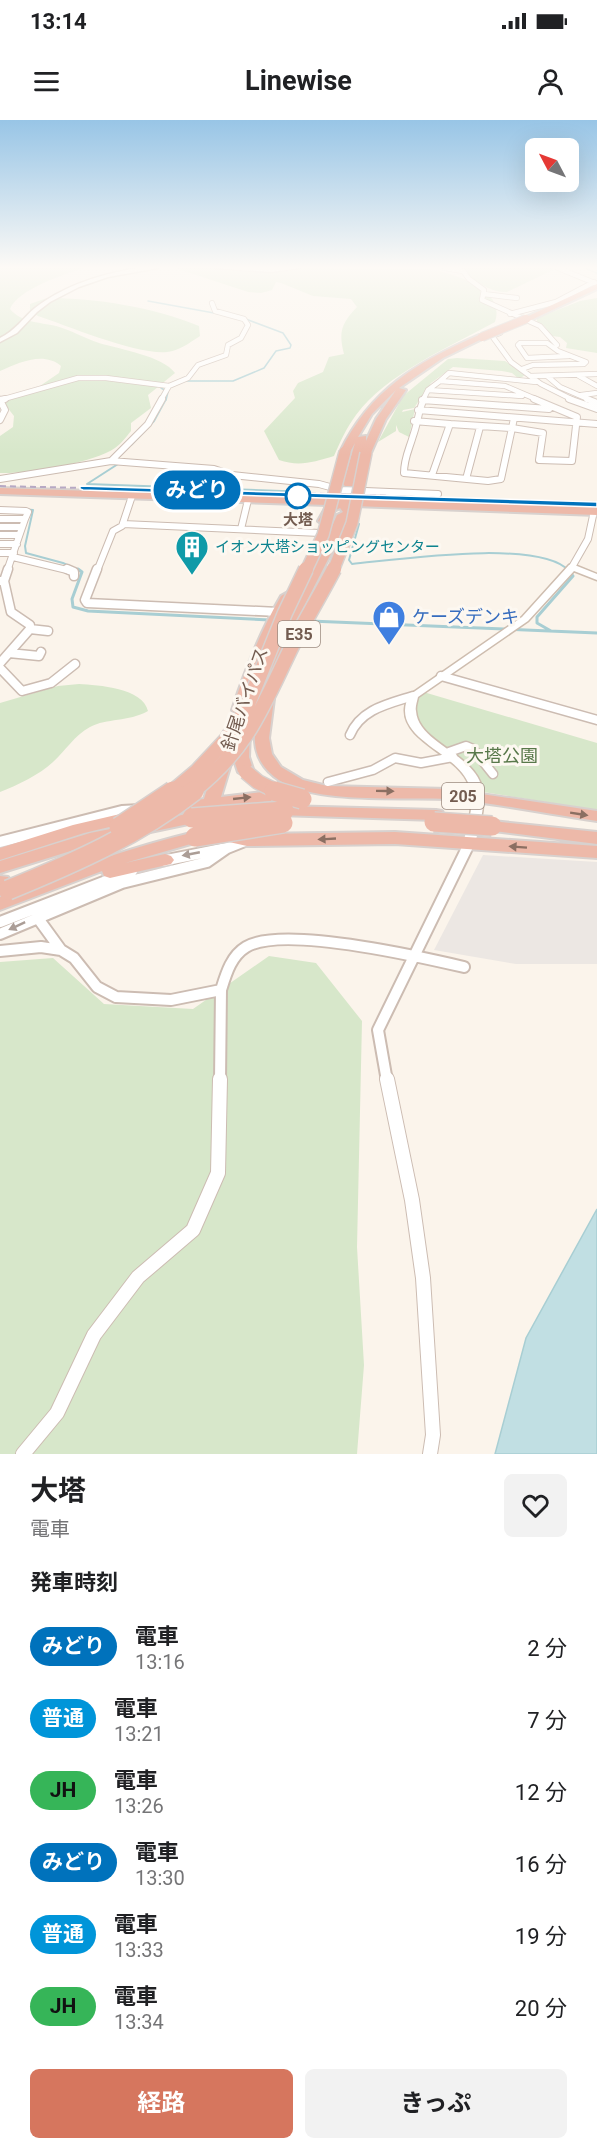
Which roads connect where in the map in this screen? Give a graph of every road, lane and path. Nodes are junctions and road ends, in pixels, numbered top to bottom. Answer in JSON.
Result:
{"nodes":[{"id":1,"x":16,"y":330,"type":"edge"},
{"id":2,"x":246,"y":330,"type":"edge"},
{"id":3,"x":500,"y":330,"type":"edge"},
{"id":4,"x":505,"y":330,"type":"edge"},
{"id":5,"x":543,"y":330,"type":"edge"},
{"id":6,"x":482,"y":337,"type":"junction"},
{"id":7,"x":0,"y":340,"type":"edge"},
{"id":8,"x":569,"y":356,"type":"junction"},
{"id":9,"x":442,"y":358,"type":"junction"},
{"id":10,"x":527,"y":358,"type":"junction"},
{"id":11,"x":597,"y":364,"type":"edge"},
{"id":12,"x":533,"y":365,"type":"junction"},
{"id":13,"x":522,"y":369,"type":"junction"},
{"id":14,"x":597,"y":374,"type":"edge"},
{"id":15,"x":577,"y":375,"type":"junction"},
{"id":16,"x":530,"y":376,"type":"junction"},
{"id":17,"x":547,"y":376,"type":"junction"},
{"id":18,"x":440,"y":381,"type":"junction"},
{"id":19,"x":536,"y":382,"type":"junction"},
{"id":20,"x":169,"y":386,"type":"junction"},
{"id":21,"x":597,"y":386,"type":"edge"},
{"id":22,"x":428,"y":390,"type":"junction"},
{"id":23,"x":597,"y":393,"type":"edge"},
{"id":24,"x":383,"y":396,"type":"junction"},
{"id":25,"x":525,"y":396,"type":"junction"},
{"id":26,"x":580,"y":396,"type":"junction"},
{"id":27,"x":567,"y":399,"type":"junction"},
{"id":28,"x":0,"y":400,"type":"edge"},
{"id":29,"x":422,"y":400,"type":"junction"},
{"id":30,"x":597,"y":403,"type":"edge"},
{"id":31,"x":553,"y":408,"type":"junction"},
{"id":32,"x":597,"y":409,"type":"edge"},
{"id":33,"x":418,"y":410,"type":"junction"},
{"id":34,"x":514,"y":418,"type":"junction"},
{"id":35,"x":0,"y":420,"type":"edge"},
{"id":36,"x":414,"y":421,"type":"junction"},
{"id":37,"x":576,"y":422,"type":"junction"},
{"id":38,"x":450,"y":424,"type":"junction"},
{"id":39,"x":597,"y":424,"type":"edge"},
{"id":40,"x":480,"y":427,"type":"junction"},
{"id":41,"x":512,"y":429,"type":"junction"},
{"id":42,"x":111,"y":461,"type":"junction"},
{"id":43,"x":432,"y":476,"type":"junction"},
{"id":44,"x":0,"y":479,"type":"edge"},
{"id":45,"x":466,"y":479,"type":"junction"},
{"id":46,"x":347,"y":484,"type":"junction"},
{"id":47,"x":0,"y":491,"type":"edge"},
{"id":48,"x":438,"y":494,"type":"dead end"},
{"id":49,"x":132,"y":496,"type":"junction"},
{"id":50,"x":248,"y":500,"type":"junction"},
{"id":51,"x":298,"y":501,"type":"junction"},
{"id":52,"x":385,"y":504,"type":"junction"},
{"id":53,"x":0,"y":510,"type":"edge"},
{"id":54,"x":596,"y":511,"type":"edge"},
{"id":55,"x":342,"y":512,"type":"junction"},
{"id":56,"x":326,"y":518,"type":"junction"},
{"id":57,"x":0,"y":519,"type":"edge"},
{"id":58,"x":25,"y":519,"type":"junction"},
{"id":59,"x":123,"y":524,"type":"junction"},
{"id":60,"x":0,"y":527,"type":"edge"},
{"id":61,"x":22,"y":527,"type":"junction"},
{"id":62,"x":241,"y":529,"type":"junction"},
{"id":63,"x":320,"y":533,"type":"junction"},
{"id":64,"x":0,"y":535,"type":"edge"},
{"id":65,"x":19,"y":535,"type":"junction"},
{"id":66,"x":0,"y":544,"type":"edge"},
{"id":67,"x":16,"y":544,"type":"junction"},
{"id":68,"x":0,"y":553,"type":"edge"},
{"id":69,"x":12,"y":557,"type":"junction"},
{"id":70,"x":0,"y":562,"type":"edge"},
{"id":71,"x":569,"y":570,"type":"junction"},
{"id":72,"x":3,"y":571,"type":"edge"},
{"id":73,"x":74,"y":576,"type":"dead end"},
{"id":74,"x":597,"y":577,"type":"edge"},
{"id":75,"x":2,"y":581,"type":"edge"},
{"id":76,"x":4,"y":602,"type":"edge"},
{"id":77,"x":287,"y":618,"type":"junction"},
{"id":78,"x":30,"y":629,"type":"junction"},
{"id":79,"x":48,"y":631,"type":"dead end"},
{"id":80,"x":9,"y":653,"type":"junction"},
{"id":81,"x":39,"y":656,"type":"dead end"},
{"id":82,"x":0,"y":663,"type":"edge"},
{"id":83,"x":75,"y":664,"type":"dead end"},
{"id":84,"x":0,"y":668,"type":"edge"},
{"id":85,"x":441,"y":676,"type":"junction"},
{"id":86,"x":414,"y":696,"type":"junction"},
{"id":87,"x":265,"y":704,"type":"junction"},
{"id":88,"x":597,"y":720,"type":"edge"},
{"id":89,"x":350,"y":735,"type":"dead end"},
{"id":90,"x":451,"y":755,"type":"junction"},
{"id":91,"x":493,"y":774,"type":"dead end"},
{"id":92,"x":219,"y":776,"type":"junction"},
{"id":93,"x":327,"y":786,"type":"junction"},
{"id":94,"x":184,"y":790,"type":"junction"},
{"id":95,"x":274,"y":795,"type":"junction"},
{"id":96,"x":478,"y":798,"type":"junction"},
{"id":97,"x":212,"y":802,"type":"junction"},
{"id":98,"x":166,"y":809,"type":"junction"},
{"id":99,"x":148,"y":812,"type":"junction"},
{"id":100,"x":436,"y":816,"type":"junction"},
{"id":101,"x":597,"y":816,"type":"edge"},
{"id":102,"x":284,"y":817,"type":"junction"},
{"id":103,"x":493,"y":823,"type":"junction"},
{"id":104,"x":597,"y":830,"type":"edge"},
{"id":105,"x":597,"y":838,"type":"edge"},
{"id":106,"x":247,"y":840,"type":"junction"},
{"id":107,"x":0,"y":842,"type":"edge"},
{"id":108,"x":469,"y":844,"type":"junction"},
{"id":109,"x":227,"y":848,"type":"junction"},
{"id":110,"x":24,"y":852,"type":"junction"},
{"id":111,"x":597,"y":852,"type":"edge"},
{"id":112,"x":0,"y":854,"type":"edge"},
{"id":113,"x":165,"y":860,"type":"junction"},
{"id":114,"x":1,"y":883,"type":"edge"},
{"id":115,"x":0,"y":911,"type":"edge"},
{"id":116,"x":38,"y":917,"type":"junction"},
{"id":117,"x":0,"y":922,"type":"edge"},
{"id":118,"x":0,"y":934,"type":"edge"},
{"id":119,"x":61,"y":950,"type":"junction"},
{"id":120,"x":0,"y":951,"type":"edge"},
{"id":121,"x":414,"y":955,"type":"junction"},
{"id":122,"x":464,"y":967,"type":"dead end"},
{"id":123,"x":221,"y":990,"type":"junction"},
{"id":124,"x":23,"y":1454,"type":"edge"},
{"id":125,"x":430,"y":1454,"type":"edge"}],
"edges":[{"from":1,"to":7,"type":"street"},
{"from":2,"to":20,"type":"street"},
{"from":3,"to":6,"type":"highway","number":"E35","bridge":true},
{"from":4,"to":13,"type":"street"},
{"from":5,"to":11,"type":"street"},
{"from":6,"to":9,"type":"highway","number":"E35"},
{"from":6,"to":24,"type":"highway","number":"E35"},
{"from":8,"to":10,"type":"street"},
{"from":8,"to":10,"type":"street"},
{"from":8,"to":12,"type":"street"},
{"from":9,"to":46,"type":"highway","number":"205"},
{"from":9,"to":94,"type":"highway","number":"E35","bridge":true},
{"from":10,"to":12,"type":"street"},
{"from":12,"to":13,"type":"street"},
{"from":13,"to":16,"type":"street"},
{"from":14,"to":15,"type":"street"},
{"from":15,"to":17,"type":"street"},
{"from":15,"to":21,"type":"street"},
{"from":16,"to":17,"type":"street"},
{"from":16,"to":19,"type":"street"},
{"from":17,"to":26,"type":"street"},
{"from":18,"to":19,"type":"street"},
{"from":18,"to":22,"type":"street"},
{"from":18,"to":25,"type":"street"},
{"from":19,"to":27,"type":"street"},
{"from":20,"to":28,"type":"street"},
{"from":20,"to":42,"type":"street"},
{"from":22,"to":25,"type":"street"},
{"from":22,"to":29,"type":"street"},
{"from":23,"to":26,"type":"street"},
{"from":24,"to":46,"type":"highway"},
{"from":24,"to":94,"type":"highway","number":"E35","bridge":true},
{"from":25,"to":31,"type":"street"},
{"from":26,"to":27,"type":"street"},
{"from":26,"to":30,"type":"street"},
{"from":27,"to":32,"type":"street"},
{"from":28,"to":35,"type":"street"},
{"from":29,"to":31,"type":"street"},
{"from":29,"to":33,"type":"street"},
{"from":31,"to":37,"type":"street"},
{"from":33,"to":34,"type":"street"},
{"from":33,"to":36,"type":"street"},
{"from":34,"to":37,"type":"street"},
{"from":34,"to":41,"type":"street"},
{"from":36,"to":38,"type":"street"},
{"from":36,"to":43,"type":"street"},
{"from":37,"to":39,"type":"street"},
{"from":37,"to":41,"type":"street"},
{"from":38,"to":40,"type":"street"},
{"from":38,"to":43,"type":"street"},
{"from":40,"to":41,"type":"street"},
{"from":40,"to":45,"type":"street"},
{"from":41,"to":45,"type":"street"},
{"from":42,"to":44,"type":"street"},
{"from":42,"to":48,"type":"street"},
{"from":43,"to":45,"type":"street"},
{"from":46,"to":55,"type":"highway","number":"205"},
{"from":47,"to":49,"type":"highway"},
{"from":49,"to":50,"type":"highway"},
{"from":49,"to":59,"type":"street"},
{"from":50,"to":51,"type":"highway"},
{"from":50,"to":62,"type":"street"},
{"from":51,"to":55,"type":"highway"},
{"from":51,"to":56,"type":"highway"},
{"from":52,"to":54,"type":"highway"},
{"from":52,"to":55,"type":"highway"},
{"from":52,"to":55,"type":"highway"},
{"from":53,"to":58,"type":"street"},
{"from":54,"to":71,"type":"street"},
{"from":55,"to":56,"type":"highway","name":"針尾バイパス","number":"205"},
{"from":55,"to":77,"type":"highway"},
{"from":55,"to":77,"type":"highway","number":"205"},
{"from":55,"to":77,"type":"highway","name":"針尾バイパス","number":"205"},
{"from":56,"to":63,"type":"highway","name":"針尾バイパス","number":"205"},
{"from":57,"to":58,"type":"street"},
{"from":58,"to":61,"type":"street"},
{"from":59,"to":62,"type":"street"},
{"from":59,"to":77,"type":"street"},
{"from":60,"to":61,"type":"street"},
{"from":61,"to":65,"type":"street"},
{"from":62,"to":63,"type":"street"},
{"from":63,"to":77,"type":"highway","name":"針尾バイパス","number":"205"},
{"from":64,"to":65,"type":"street"},
{"from":65,"to":67,"type":"street"},
{"from":66,"to":67,"type":"street"},
{"from":67,"to":69,"type":"street"},
{"from":68,"to":69,"type":"street"},
{"from":69,"to":70,"type":"street"},
{"from":69,"to":72,"type":"street"},
{"from":69,"to":73,"type":"street"},
{"from":71,"to":74,"type":"street"},
{"from":71,"to":85,"type":"street"},
{"from":72,"to":75,"type":"street"},
{"from":75,"to":76,"type":"street"},
{"from":76,"to":78,"type":"street"},
{"from":77,"to":87,"type":"highway","name":"針尾バイパス","number":"205"},
{"from":77,"to":92,"type":"highway","name":"針尾バイパス"},
{"from":77,"to":100,"type":"highway","number":"205","bridge":true},
{"from":78,"to":79,"type":"street"},
{"from":78,"to":80,"type":"street"},
{"from":80,"to":81,"type":"street"},
{"from":80,"to":82,"type":"street"},
{"from":83,"to":84,"type":"street"},
{"from":85,"to":86,"type":"street"},
{"from":85,"to":88,"type":"street"},
{"from":86,"to":89,"type":"street"},
{"from":86,"to":90,"type":"street"},
{"from":87,"to":93,"type":"highway","name":"針尾バイパス","number":"205"},
{"from":87,"to":95,"type":"highway"},
{"from":90,"to":91,"type":"street"},
{"from":90,"to":93,"type":"street"},
{"from":90,"to":96,"type":"street"},
{"from":92,"to":97,"type":"highway","name":"針尾バイパス"},
{"from":92,"to":98,"type":"highway"},
{"from":93,"to":95,"type":"highway"},
{"from":93,"to":96,"type":"highway","name":"針尾バイパス","number":"205","one_way":true},
{"from":94,"to":114,"type":"highway","number":"E35","bridge":true},
{"from":97,"to":95,"type":"highway","one_way":true},
{"from":95,"to":106,"type":"highway"},
{"from":96,"to":101,"type":"highway","name":"針尾バイパス","number":"205","one_way":true},
{"from":96,"to":108,"type":"street"},
{"from":97,"to":98,"type":"highway"},
{"from":97,"to":106,"type":"highway","name":"針尾バイパス"},
{"from":98,"to":99,"type":"highway"},
{"from":99,"to":107,"type":"street"},
{"from":99,"to":110,"type":"highway"},
{"from":100,"to":102,"type":"highway"},
{"from":100,"to":103,"type":"highway","bridge":true},
{"from":102,"to":110,"type":"highway","bridge":true},
{"from":102,"to":114,"type":"highway","bridge":true},
{"from":103,"to":104,"type":"highway","number":"205"},
{"from":103,"to":105,"type":"highway"},
{"from":108,"to":106,"type":"highway","name":"針尾バイパス","one_way":true},
{"from":106,"to":109,"type":"street"},
{"from":111,"to":108,"type":"highway","name":"針尾バイパス","one_way":true},
{"from":108,"to":121,"type":"street"},
{"from":109,"to":113,"type":"street","one_way":true},
{"from":109,"to":116,"type":"street"},
{"from":110,"to":112,"type":"highway"},
{"from":110,"to":114,"type":"highway"},
{"from":113,"to":115,"type":"highway"},
{"from":113,"to":117,"type":"street"},
{"from":116,"to":118,"type":"street","one_way":true},
{"from":116,"to":119,"type":"street"},
{"from":119,"to":120,"type":"street"},
{"from":119,"to":123,"type":"street"},
{"from":121,"to":122,"type":"street"},
{"from":121,"to":123,"type":"street"},
{"from":121,"to":125,"type":"street"},
{"from":123,"to":124,"type":"street"}]}
